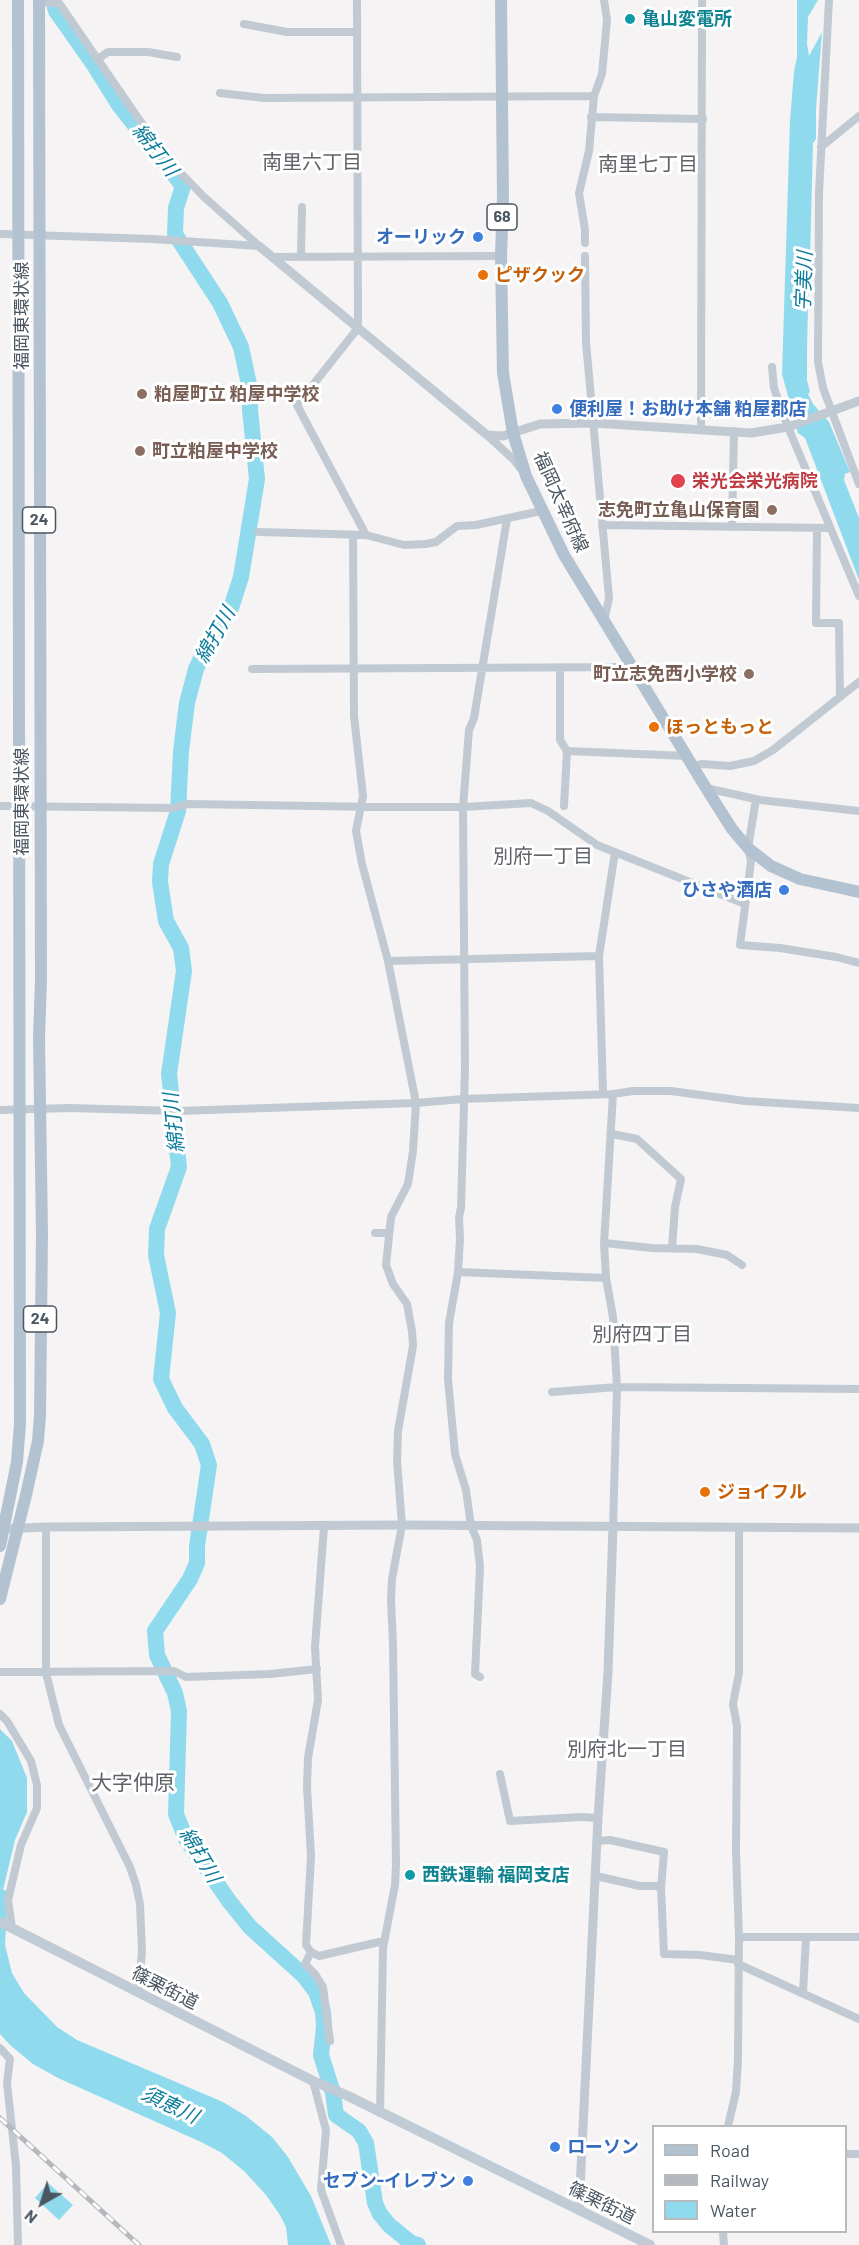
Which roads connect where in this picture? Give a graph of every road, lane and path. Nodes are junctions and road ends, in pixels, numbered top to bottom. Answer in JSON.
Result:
{"nodes":[{"id":1,"x":18,"y":0,"type":"edge"},
{"id":2,"x":357,"y":0,"type":"edge"},
{"id":3,"x":501,"y":0,"type":"edge"},
{"id":4,"x":604,"y":0,"type":"edge"},
{"id":5,"x":702,"y":0,"type":"edge"},
{"id":6,"x":829,"y":0,"type":"edge"},
{"id":7,"x":42,"y":2,"type":"edge"},
{"id":8,"x":244,"y":24,"type":"dead end"},
{"id":9,"x":357,"y":32,"type":"junction"},
{"id":10,"x":177,"y":57,"type":"dead end"},
{"id":11,"x":98,"y":59,"type":"junction"},
{"id":12,"x":220,"y":93,"type":"dead end"},
{"id":13,"x":501,"y":96,"type":"junction"},
{"id":14,"x":594,"y":96,"type":"junction"},
{"id":15,"x":358,"y":98,"type":"junction"},
{"id":16,"x":859,"y":116,"type":"edge"},
{"id":17,"x":591,"y":117,"type":"junction"},
{"id":18,"x":703,"y":119,"type":"junction"},
{"id":19,"x":821,"y":147,"type":"junction"},
{"id":20,"x":302,"y":207,"type":"dead end"},
{"id":21,"x":0,"y":234,"type":"edge"},
{"id":22,"x":17,"y":234,"type":"junction"},
{"id":23,"x":40,"y":235,"type":"junction"},
{"id":24,"x":585,"y":243,"type":"dead end"},
{"id":25,"x":259,"y":246,"type":"junction"},
{"id":26,"x":358,"y":255,"type":"junction"},
{"id":27,"x":301,"y":256,"type":"junction"},
{"id":28,"x":501,"y":256,"type":"junction"},
{"id":29,"x":585,"y":256,"type":"dead end"},
{"id":30,"x":272,"y":257,"type":"junction"},
{"id":31,"x":358,"y":328,"type":"junction"},
{"id":32,"x":772,"y":367,"type":"dead end"},
{"id":33,"x":859,"y":401,"type":"edge"},
{"id":34,"x":827,"y":413,"type":"junction"},
{"id":35,"x":593,"y":423,"type":"junction"},
{"id":36,"x":788,"y":427,"type":"junction"},
{"id":37,"x":701,"y":428,"type":"junction"},
{"id":38,"x":734,"y":431,"type":"junction"},
{"id":39,"x":513,"y":433,"type":"junction"},
{"id":40,"x":486,"y":435,"type":"junction"},
{"id":41,"x":526,"y":476,"type":"junction"},
{"id":42,"x":859,"y":484,"type":"edge"},
{"id":43,"x":542,"y":510,"type":"junction"},
{"id":44,"x":507,"y":519,"type":"junction"},
{"id":45,"x":602,"y":525,"type":"junction"},
{"id":46,"x":732,"y":527,"type":"junction"},
{"id":47,"x":817,"y":528,"type":"junction"},
{"id":48,"x":830,"y":528,"type":"junction"},
{"id":49,"x":258,"y":532,"type":"dead end"},
{"id":50,"x":366,"y":535,"type":"junction"},
{"id":51,"x":353,"y":536,"type":"junction"},
{"id":52,"x":859,"y":596,"type":"edge"},
{"id":53,"x":604,"y":622,"type":"junction"},
{"id":54,"x":482,"y":666,"type":"junction"},
{"id":55,"x":634,"y":667,"type":"junction"},
{"id":56,"x":560,"y":668,"type":"junction"},
{"id":57,"x":252,"y":669,"type":"dead end"},
{"id":58,"x":354,"y":669,"type":"junction"},
{"id":59,"x":859,"y":682,"type":"edge"},
{"id":60,"x":840,"y":697,"type":"junction"},
{"id":61,"x":567,"y":751,"type":"junction"},
{"id":62,"x":690,"y":761,"type":"junction"},
{"id":63,"x":706,"y":788,"type":"junction"},
{"id":64,"x":756,"y":799,"type":"junction"},
{"id":65,"x":40,"y":805,"type":"junction"},
{"id":66,"x":0,"y":806,"type":"edge"},
{"id":67,"x":19,"y":806,"type":"junction"},
{"id":68,"x":362,"y":806,"type":"junction"},
{"id":69,"x":564,"y":806,"type":"dead end"},
{"id":70,"x":463,"y":807,"type":"junction"},
{"id":71,"x":859,"y":811,"type":"edge"},
{"id":72,"x":748,"y":848,"type":"junction"},
{"id":73,"x":615,"y":852,"type":"junction"},
{"id":74,"x":859,"y":892,"type":"edge"},
{"id":75,"x":745,"y":903,"type":"junction"},
{"id":76,"x":599,"y":956,"type":"junction"},
{"id":77,"x":464,"y":959,"type":"junction"},
{"id":78,"x":388,"y":961,"type":"junction"},
{"id":79,"x":859,"y":963,"type":"edge"},
{"id":80,"x":603,"y":1093,"type":"junction"},
{"id":81,"x":613,"y":1094,"type":"junction"},
{"id":82,"x":463,"y":1099,"type":"junction"},
{"id":83,"x":416,"y":1103,"type":"junction"},
{"id":84,"x":859,"y":1103,"type":"edge"},
{"id":85,"x":859,"y":1108,"type":"edge"},
{"id":86,"x":40,"y":1109,"type":"junction"},
{"id":87,"x":0,"y":1110,"type":"edge"},
{"id":88,"x":20,"y":1110,"type":"junction"},
{"id":89,"x":612,"y":1134,"type":"junction"},
{"id":90,"x":375,"y":1233,"type":"dead end"},
{"id":91,"x":388,"y":1233,"type":"junction"},
{"id":92,"x":604,"y":1243,"type":"junction"},
{"id":93,"x":672,"y":1248,"type":"junction"},
{"id":94,"x":742,"y":1265,"type":"dead end"},
{"id":95,"x":458,"y":1272,"type":"junction"},
{"id":96,"x":606,"y":1278,"type":"junction"},
{"id":97,"x":617,"y":1388,"type":"junction"},
{"id":98,"x":859,"y":1389,"type":"edge"},
{"id":99,"x":552,"y":1392,"type":"dead end"},
{"id":100,"x":402,"y":1525,"type":"junction"},
{"id":101,"x":324,"y":1526,"type":"junction"},
{"id":102,"x":471,"y":1526,"type":"junction"},
{"id":103,"x":19,"y":1527,"type":"junction"},
{"id":104,"x":46,"y":1527,"type":"junction"},
{"id":105,"x":614,"y":1527,"type":"junction"},
{"id":106,"x":739,"y":1528,"type":"junction"},
{"id":107,"x":859,"y":1528,"type":"edge"},
{"id":108,"x":4,"y":1529,"type":"junction"},
{"id":109,"x":0,"y":1546,"type":"edge"},
{"id":110,"x":0,"y":1599,"type":"edge"},
{"id":111,"x":317,"y":1669,"type":"junction"},
{"id":112,"x":0,"y":1672,"type":"edge"},
{"id":113,"x":46,"y":1673,"type":"junction"},
{"id":114,"x":480,"y":1677,"type":"dead end"},
{"id":115,"x":0,"y":1714,"type":"edge"},
{"id":116,"x":500,"y":1774,"type":"dead end"},
{"id":117,"x":598,"y":1818,"type":"junction"},
{"id":118,"x":597,"y":1841,"type":"junction"},
{"id":119,"x":596,"y":1876,"type":"junction"},
{"id":120,"x":661,"y":1889,"type":"junction"},
{"id":121,"x":5,"y":1924,"type":"edge"},
{"id":122,"x":739,"y":1937,"type":"junction"},
{"id":123,"x":806,"y":1937,"type":"junction"},
{"id":124,"x":859,"y":1937,"type":"edge"},
{"id":125,"x":384,"y":1943,"type":"junction"},
{"id":126,"x":311,"y":1952,"type":"junction"},
{"id":127,"x":738,"y":1962,"type":"junction"},
{"id":128,"x":138,"y":1993,"type":"junction"},
{"id":129,"x":803,"y":1993,"type":"junction"},
{"id":130,"x":859,"y":2019,"type":"edge"},
{"id":131,"x":330,"y":2041,"type":"dead end"},
{"id":132,"x":0,"y":2048,"type":"edge"},
{"id":133,"x":313,"y":2081,"type":"junction"},
{"id":134,"x":380,"y":2113,"type":"junction"},
{"id":135,"x":728,"y":2125,"type":"edge"},
{"id":136,"x":579,"y":2210,"type":"junction"},
{"id":137,"x":18,"y":2245,"type":"edge"},
{"id":138,"x":341,"y":2245,"type":"edge"},
{"id":139,"x":650,"y":2245,"type":"edge"}],
"edges":[{"from":1,"to":22,"type":"main road","name":"福岡東環状線","number":"24"},
{"from":2,"to":9,"type":"street"},
{"from":3,"to":13,"type":"main road","name":"福岡太宰府線","number":"68"},
{"from":4,"to":14,"type":"street"},
{"from":5,"to":18,"type":"street"},
{"from":6,"to":19,"type":"street"},
{"from":7,"to":11,"type":"street"},
{"from":7,"to":23,"type":"main road","name":"福岡東環状線","number":"24"},
{"from":8,"to":9,"type":"street"},
{"from":9,"to":15,"type":"street"},
{"from":10,"to":11,"type":"street"},
{"from":11,"to":25,"type":"street"},
{"from":12,"to":15,"type":"street"},
{"from":13,"to":14,"type":"street"},
{"from":13,"to":15,"type":"street"},
{"from":13,"to":28,"type":"main road","name":"福岡太宰府線","number":"68"},
{"from":14,"to":17,"type":"street"},
{"from":15,"to":26,"type":"street"},
{"from":16,"to":19,"type":"street"},
{"from":17,"to":18,"type":"street"},
{"from":17,"to":24,"type":"street"},
{"from":18,"to":37,"type":"street"},
{"from":19,"to":34,"type":"street"},
{"from":20,"to":27,"type":"street"},
{"from":21,"to":22,"type":"street"},
{"from":22,"to":23,"type":"street"},
{"from":22,"to":67,"type":"main road","name":"福岡東環状線","number":"24"},
{"from":23,"to":25,"type":"street"},
{"from":23,"to":65,"type":"main road","name":"福岡東環状線","number":"24"},
{"from":25,"to":30,"type":"street"},
{"from":26,"to":27,"type":"street"},
{"from":26,"to":28,"type":"street"},
{"from":26,"to":31,"type":"street"},
{"from":27,"to":30,"type":"street"},
{"from":28,"to":39,"type":"main road","name":"福岡太宰府線","number":"68"},
{"from":29,"to":35,"type":"street"},
{"from":30,"to":31,"type":"street"},
{"from":31,"to":40,"type":"street"},
{"from":31,"to":50,"type":"street"},
{"from":32,"to":36,"type":"street"},
{"from":33,"to":34,"type":"street"},
{"from":34,"to":36,"type":"street"},
{"from":34,"to":42,"type":"street"},
{"from":35,"to":37,"type":"street"},
{"from":35,"to":39,"type":"street"},
{"from":35,"to":45,"type":"street"},
{"from":36,"to":38,"type":"street"},
{"from":36,"to":48,"type":"street"},
{"from":37,"to":38,"type":"street"},
{"from":38,"to":46,"type":"street"},
{"from":39,"to":40,"type":"street"},
{"from":39,"to":41,"type":"main road","name":"福岡太宰府線","number":"68"},
{"from":40,"to":41,"type":"street"},
{"from":41,"to":43,"type":"main road","name":"福岡太宰府線","number":"68"},
{"from":43,"to":44,"type":"street"},
{"from":43,"to":53,"type":"main road","name":"福岡太宰府線","number":"68"},
{"from":44,"to":50,"type":"street"},
{"from":44,"to":54,"type":"street"},
{"from":45,"to":46,"type":"street"},
{"from":45,"to":53,"type":"street"},
{"from":46,"to":47,"type":"street"},
{"from":47,"to":48,"type":"street"},
{"from":47,"to":60,"type":"street"},
{"from":48,"to":52,"type":"street"},
{"from":49,"to":51,"type":"street"},
{"from":50,"to":51,"type":"street"},
{"from":51,"to":58,"type":"street"},
{"from":53,"to":55,"type":"main road","name":"福岡太宰府線","number":"68"},
{"from":54,"to":56,"type":"street"},
{"from":54,"to":58,"type":"street"},
{"from":54,"to":70,"type":"street"},
{"from":55,"to":56,"type":"street"},
{"from":55,"to":62,"type":"main road","name":"福岡太宰府線","number":"68"},
{"from":56,"to":61,"type":"street"},
{"from":57,"to":58,"type":"street"},
{"from":58,"to":68,"type":"street"},
{"from":59,"to":60,"type":"street"},
{"from":60,"to":62,"type":"street"},
{"from":61,"to":62,"type":"street"},
{"from":61,"to":69,"type":"street"},
{"from":62,"to":63,"type":"main road","name":"福岡太宰府線","number":"68"},
{"from":63,"to":64,"type":"street"},
{"from":63,"to":72,"type":"main road","name":"福岡太宰府線","number":"68"},
{"from":64,"to":71,"type":"street"},
{"from":64,"to":72,"type":"street"},
{"from":65,"to":67,"type":"street"},
{"from":65,"to":68,"type":"street"},
{"from":65,"to":86,"type":"main road","name":"福岡東環状線","number":"24"},
{"from":66,"to":67,"type":"street"},
{"from":67,"to":88,"type":"main road","name":"福岡東環状線","number":"24"},
{"from":68,"to":70,"type":"street"},
{"from":68,"to":78,"type":"street"},
{"from":70,"to":73,"type":"street"},
{"from":70,"to":77,"type":"street"},
{"from":72,"to":74,"type":"main road","name":"福岡太宰府線","number":"68"},
{"from":72,"to":75,"type":"street"},
{"from":73,"to":75,"type":"street"},
{"from":73,"to":76,"type":"street"},
{"from":75,"to":79,"type":"street"},
{"from":76,"to":77,"type":"street"},
{"from":76,"to":80,"type":"street"},
{"from":77,"to":78,"type":"street"},
{"from":77,"to":82,"type":"street"},
{"from":78,"to":83,"type":"street"},
{"from":80,"to":81,"type":"street"},
{"from":80,"to":82,"type":"street"},
{"from":81,"to":85,"type":"street"},
{"from":81,"to":89,"type":"street"},
{"from":82,"to":83,"type":"street"},
{"from":82,"to":95,"type":"street"},
{"from":83,"to":86,"type":"street"},
{"from":83,"to":91,"type":"street"},
{"from":84,"to":85,"type":"street"},
{"from":86,"to":88,"type":"street"},
{"from":86,"to":103,"type":"main road","name":"福岡東環状線","number":"24"},
{"from":87,"to":88,"type":"street"},
{"from":88,"to":108,"type":"main road","name":"福岡東環状線","number":"24"},
{"from":89,"to":92,"type":"street"},
{"from":89,"to":93,"type":"street"},
{"from":90,"to":91,"type":"street"},
{"from":91,"to":100,"type":"street"},
{"from":92,"to":93,"type":"street"},
{"from":92,"to":96,"type":"street"},
{"from":93,"to":94,"type":"street"},
{"from":95,"to":96,"type":"street"},
{"from":95,"to":102,"type":"street"},
{"from":96,"to":97,"type":"street"},
{"from":97,"to":98,"type":"street"},
{"from":97,"to":99,"type":"street"},
{"from":97,"to":105,"type":"street"},
{"from":100,"to":101,"type":"street"},
{"from":100,"to":102,"type":"street"},
{"from":100,"to":125,"type":"street"},
{"from":101,"to":104,"type":"street"},
{"from":101,"to":111,"type":"street"},
{"from":102,"to":105,"type":"street"},
{"from":102,"to":114,"type":"street"},
{"from":103,"to":104,"type":"street"},
{"from":103,"to":108,"type":"street"},
{"from":103,"to":110,"type":"main road","name":"福岡東環状線","number":"24"},
{"from":104,"to":113,"type":"street"},
{"from":105,"to":106,"type":"street"},
{"from":105,"to":117,"type":"street"},
{"from":106,"to":107,"type":"street"},
{"from":106,"to":122,"type":"street"},
{"from":108,"to":109,"type":"main road","name":"福岡東環状線","number":"24"},
{"from":111,"to":113,"type":"street"},
{"from":111,"to":126,"type":"street"},
{"from":112,"to":113,"type":"street"},
{"from":113,"to":128,"type":"street"},
{"from":115,"to":121,"type":"street"},
{"from":116,"to":117,"type":"street"},
{"from":117,"to":118,"type":"street"},
{"from":118,"to":119,"type":"street"},
{"from":118,"to":120,"type":"street"},
{"from":119,"to":120,"type":"street"},
{"from":119,"to":136,"type":"street"},
{"from":120,"to":127,"type":"street"},
{"from":121,"to":128,"type":"main road","name":"篠栗街道"},
{"from":122,"to":123,"type":"street"},
{"from":122,"to":127,"type":"street"},
{"from":123,"to":124,"type":"street"},
{"from":123,"to":129,"type":"street"},
{"from":125,"to":126,"type":"street"},
{"from":125,"to":134,"type":"street"},
{"from":126,"to":131,"type":"street"},
{"from":127,"to":129,"type":"street"},
{"from":127,"to":135,"type":"street"},
{"from":128,"to":133,"type":"main road","name":"篠栗街道"},
{"from":129,"to":130,"type":"street"},
{"from":132,"to":137,"type":"street"},
{"from":133,"to":134,"type":"main road","name":"篠栗街道"},
{"from":133,"to":138,"type":"street"},
{"from":134,"to":136,"type":"main road","name":"篠栗街道"},
{"from":136,"to":139,"type":"main road","name":"篠栗街道"}]}
